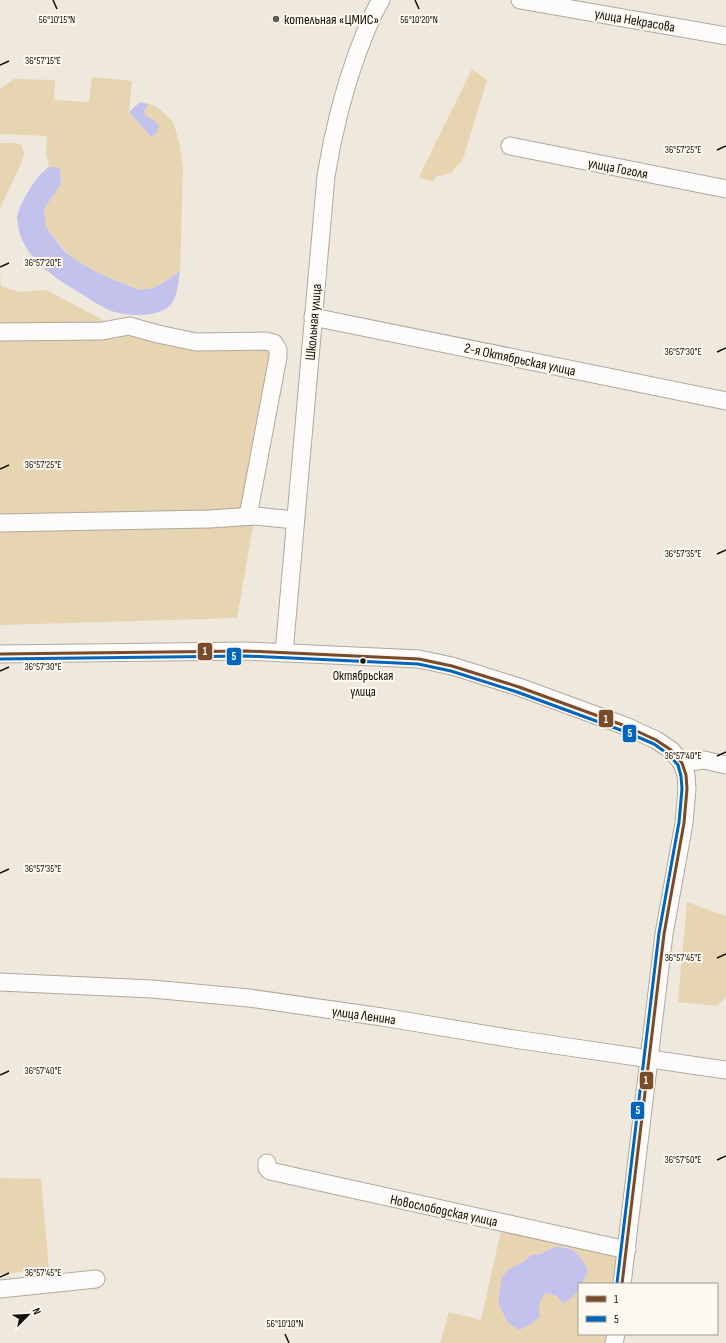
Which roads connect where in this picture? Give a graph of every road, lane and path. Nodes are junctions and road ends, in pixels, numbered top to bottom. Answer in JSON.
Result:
{"nodes":[{"id":1,"x":381,"y":0,"type":"edge"},
{"id":2,"x":520,"y":0,"type":"edge"},
{"id":3,"x":726,"y":36,"type":"edge"},
{"id":4,"x":510,"y":146,"type":"dead end"},
{"id":5,"x":726,"y":189,"type":"edge"},
{"id":6,"x":313,"y":317,"type":"junction"},
{"id":7,"x":0,"y":332,"type":"edge"},
{"id":8,"x":726,"y":401,"type":"edge"},
{"id":9,"x":248,"y":516,"type":"junction"},
{"id":10,"x":295,"y":520,"type":"junction"},
{"id":11,"x":0,"y":523,"type":"edge"},
{"id":12,"x":284,"y":653,"type":"junction"},
{"id":13,"x":0,"y":654,"type":"edge"},
{"id":14,"x":682,"y":763,"type":"junction"},
{"id":15,"x":726,"y":765,"type":"edge"},
{"id":16,"x":0,"y":982,"type":"edge"},
{"id":17,"x":650,"y":1060,"type":"junction"},
{"id":18,"x":726,"y":1070,"type":"edge"},
{"id":19,"x":267,"y":1163,"type":"dead end"},
{"id":20,"x":627,"y":1250,"type":"junction"},
{"id":21,"x":96,"y":1279,"type":"dead end"},
{"id":22,"x":622,"y":1283,"type":"edge"},
{"id":23,"x":0,"y":1289,"type":"edge"}],
"edges":[{"from":1,"to":6,"type":"street","name":"Школьная улица"},
{"from":2,"to":3,"type":"street","name":"улица Некрасова"},
{"from":4,"to":5,"type":"street","name":"улица Гоголя"},
{"from":6,"to":8,"type":"street","name":"2-я Октябрьская улица"},
{"from":6,"to":10,"type":"street","name":"Школьная улица"},
{"from":7,"to":9,"type":"street"},
{"from":9,"to":10,"type":"street"},
{"from":9,"to":11,"type":"street"},
{"from":10,"to":12,"type":"street","name":"Школьная улица"},
{"from":12,"to":13,"type":"street"},
{"from":12,"to":14,"type":"street"},
{"from":14,"to":15,"type":"street"},
{"from":14,"to":17,"type":"street"},
{"from":16,"to":17,"type":"street","name":"улица Ленина"},
{"from":17,"to":18,"type":"street","name":"улица Ленина"},
{"from":17,"to":20,"type":"street"},
{"from":19,"to":20,"type":"street","name":"Новослободская улица"},
{"from":20,"to":22,"type":"street"},
{"from":21,"to":23,"type":"street"}]}
